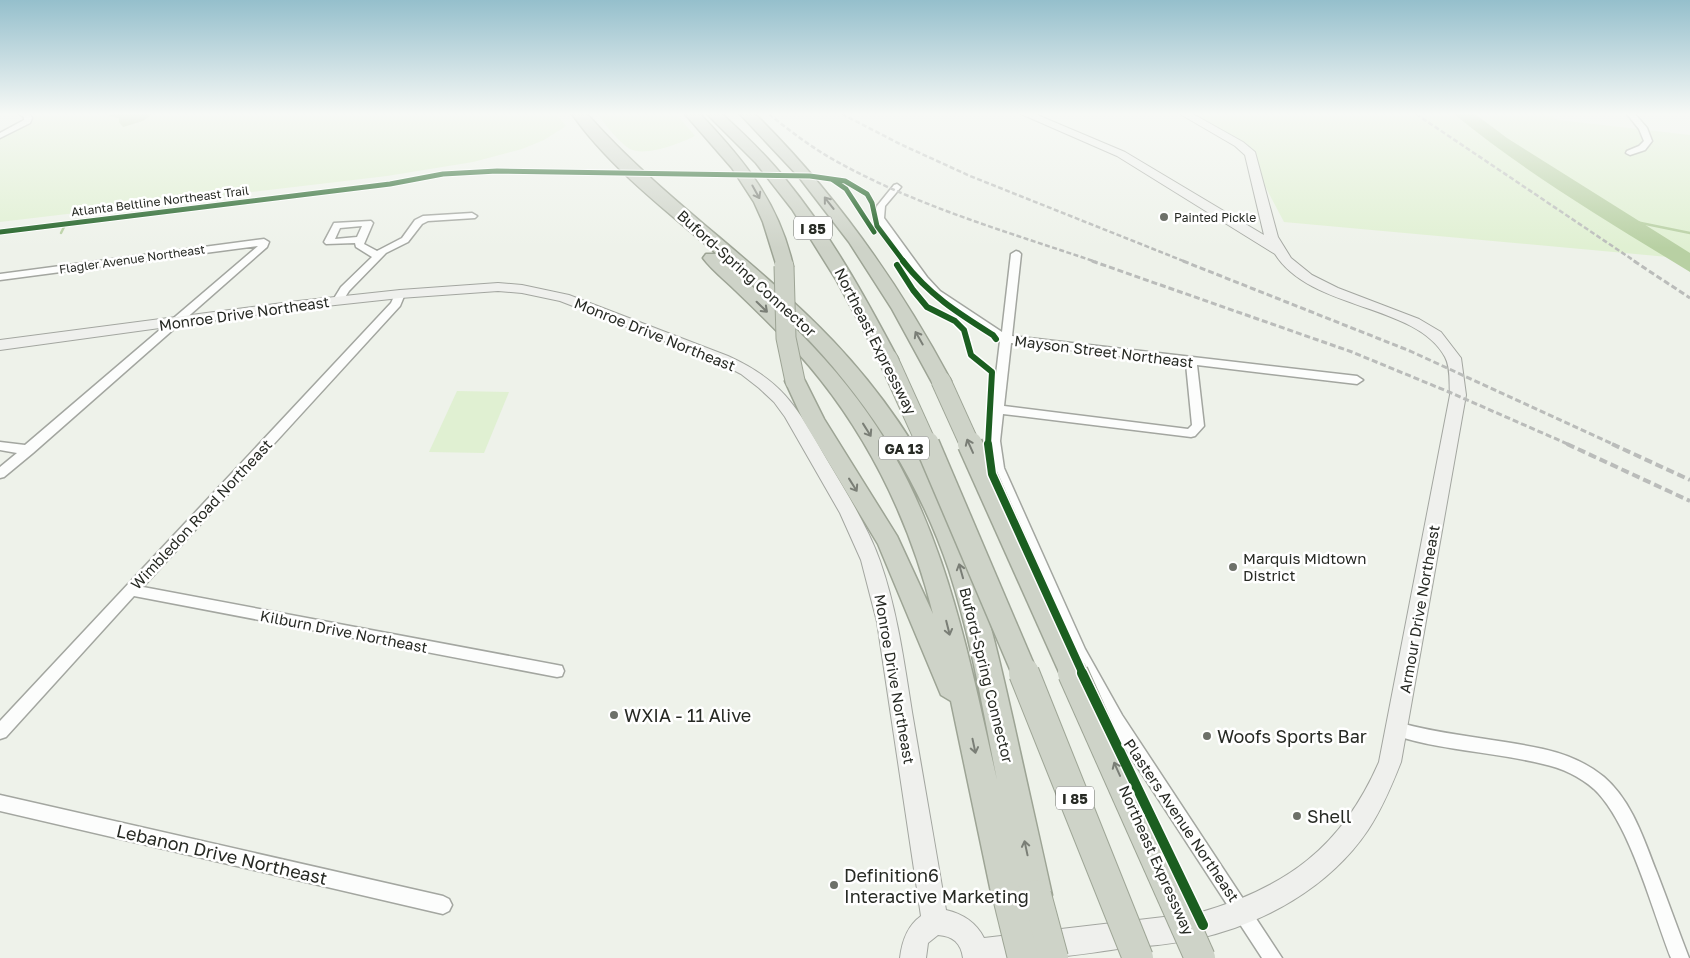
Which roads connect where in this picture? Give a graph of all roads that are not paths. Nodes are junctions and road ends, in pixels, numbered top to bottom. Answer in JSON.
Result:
{"nodes":[{"id":1,"x":607,"y":159,"type":"edge"},
{"id":2,"x":621,"y":159,"type":"edge"},
{"id":3,"x":731,"y":159,"type":"edge"},
{"id":4,"x":761,"y":159,"type":"edge"},
{"id":5,"x":790,"y":159,"type":"edge"},
{"id":6,"x":1129,"y":159,"type":"edge"},
{"id":7,"x":1252,"y":159,"type":"edge"},
{"id":8,"x":897,"y":187,"type":"dead end"},
{"id":9,"x":472,"y":216,"type":"dead end"},
{"id":10,"x":361,"y":240,"type":"dead end"},
{"id":11,"x":1276,"y":250,"type":"junction"},
{"id":12,"x":1016,"y":254,"type":"dead end"},
{"id":13,"x":378,"y":256,"type":"junction"},
{"id":14,"x":0,"y":277,"type":"edge"},
{"id":15,"x":400,"y":294,"type":"junction"},
{"id":16,"x":779,"y":298,"type":"junction"},
{"id":17,"x":338,"y":300,"type":"junction"},
{"id":18,"x":174,"y":322,"type":"junction"},
{"id":19,"x":1005,"y":340,"type":"junction"},
{"id":20,"x":0,"y":345,"type":"edge"},
{"id":21,"x":1191,"y":361,"type":"junction"},
{"id":22,"x":1357,"y":380,"type":"dead end"},
{"id":23,"x":997,"y":408,"type":"junction"},
{"id":24,"x":0,"y":446,"type":"edge"},
{"id":25,"x":29,"y":450,"type":"junction"},
{"id":26,"x":0,"y":474,"type":"edge"},
{"id":27,"x":130,"y":590,"type":"junction"},
{"id":28,"x":557,"y":671,"type":"dead end"},
{"id":29,"x":964,"y":698,"type":"junction"},
{"id":30,"x":1397,"y":729,"type":"junction"},
{"id":31,"x":0,"y":732,"type":"edge"},
{"id":32,"x":0,"y":803,"type":"edge"},
{"id":33,"x":1022,"y":896,"type":"junction"},
{"id":34,"x":443,"y":905,"type":"dead end"},
{"id":35,"x":1244,"y":913,"type":"junction"},
{"id":36,"x":935,"y":921,"type":"junction"},
{"id":37,"x":1144,"y":950,"type":"edge"},
{"id":38,"x":976,"y":955,"type":"edge"},
{"id":39,"x":913,"y":958,"type":"edge"},
{"id":40,"x":1023,"y":958,"type":"edge"},
{"id":41,"x":1053,"y":958,"type":"edge"},
{"id":42,"x":1200,"y":958,"type":"edge"},
{"id":43,"x":1272,"y":958,"type":"edge"},
{"id":44,"x":1680,"y":958,"type":"edge"}],
"edges":[{"from":1,"to":29,"type":"highway","name":"Buford-Spring Connector","number":"GA 13","one_way":true},
{"from":2,"to":16,"type":"highway","name":"Buford-Spring Connector","number":"GA 13"},
{"from":3,"to":29,"type":"highway","one_way":true,"bridge":true},
{"from":4,"to":37,"type":"highway","name":"Northeast Expressway","number":"I 85","bridge":true},
{"from":42,"to":5,"type":"highway","name":"Northeast Expressway","number":"I 85","one_way":true,"bridge":true},
{"from":6,"to":11,"type":"street","name":"Armour Drive Northeast"},
{"from":7,"to":11,"type":"street"},
{"from":8,"to":19,"type":"street","name":"Mayson Street Northeast"},
{"from":9,"to":13,"type":"street"},
{"from":10,"to":13,"type":"street"},
{"from":11,"to":30,"type":"street","name":"Armour Drive Northeast"},
{"from":12,"to":19,"type":"street","name":"Plasters Avenue Northeast"},
{"from":13,"to":17,"type":"street"},
{"from":14,"to":18,"type":"street","name":"Flagler Avenue Northeast"},
{"from":15,"to":17,"type":"street","name":"Monroe Drive Northeast"},
{"from":15,"to":27,"type":"street","name":"Wimbledon Road Northeast"},
{"from":15,"to":36,"type":"street","name":"Monroe Drive Northeast"},
{"from":33,"to":16,"type":"highway","name":"Buford-Spring Connector","number":"GA 13","one_way":true},
{"from":16,"to":37,"type":"highway"},
{"from":17,"to":18,"type":"street","name":"Monroe Drive Northeast"},
{"from":18,"to":20,"type":"street","name":"Monroe Drive Northeast"},
{"from":18,"to":25,"type":"street"},
{"from":19,"to":21,"type":"street","name":"Mayson Street Northeast"},
{"from":19,"to":23,"type":"street","name":"Plasters Avenue Northeast"},
{"from":21,"to":22,"type":"street","name":"Mayson Street Northeast"},
{"from":21,"to":23,"type":"street"},
{"from":23,"to":35,"type":"street","name":"Plasters Avenue Northeast"},
{"from":24,"to":25,"type":"street"},
{"from":25,"to":26,"type":"street"},
{"from":27,"to":28,"type":"street","name":"Kilburn Drive Northeast"},
{"from":27,"to":31,"type":"street","name":"Wimbledon Road Northeast"},
{"from":29,"to":33,"type":"highway","name":"Buford-Spring Connector","number":"GA 13","one_way":true},
{"from":30,"to":35,"type":"street","name":"Armour Drive Northeast"},
{"from":30,"to":44,"type":"street"},
{"from":32,"to":34,"type":"street","name":"Lebanon Drive Northeast"},
{"from":33,"to":40,"type":"highway","name":"Buford-Spring Connector","number":"GA 13","bridge":true},
{"from":33,"to":41,"type":"highway","name":"Buford-Spring Connector","number":"GA 13","bridge":true},
{"from":35,"to":37,"type":"street","name":"Armour Drive Northeast"},
{"from":35,"to":43,"type":"street","name":"Plasters Avenue Northeast"},
{"from":36,"to":38,"type":"street"},
{"from":36,"to":39,"type":"street"},
{"from":37,"to":38,"type":"street","name":"Armour Drive Northeast"}]}
